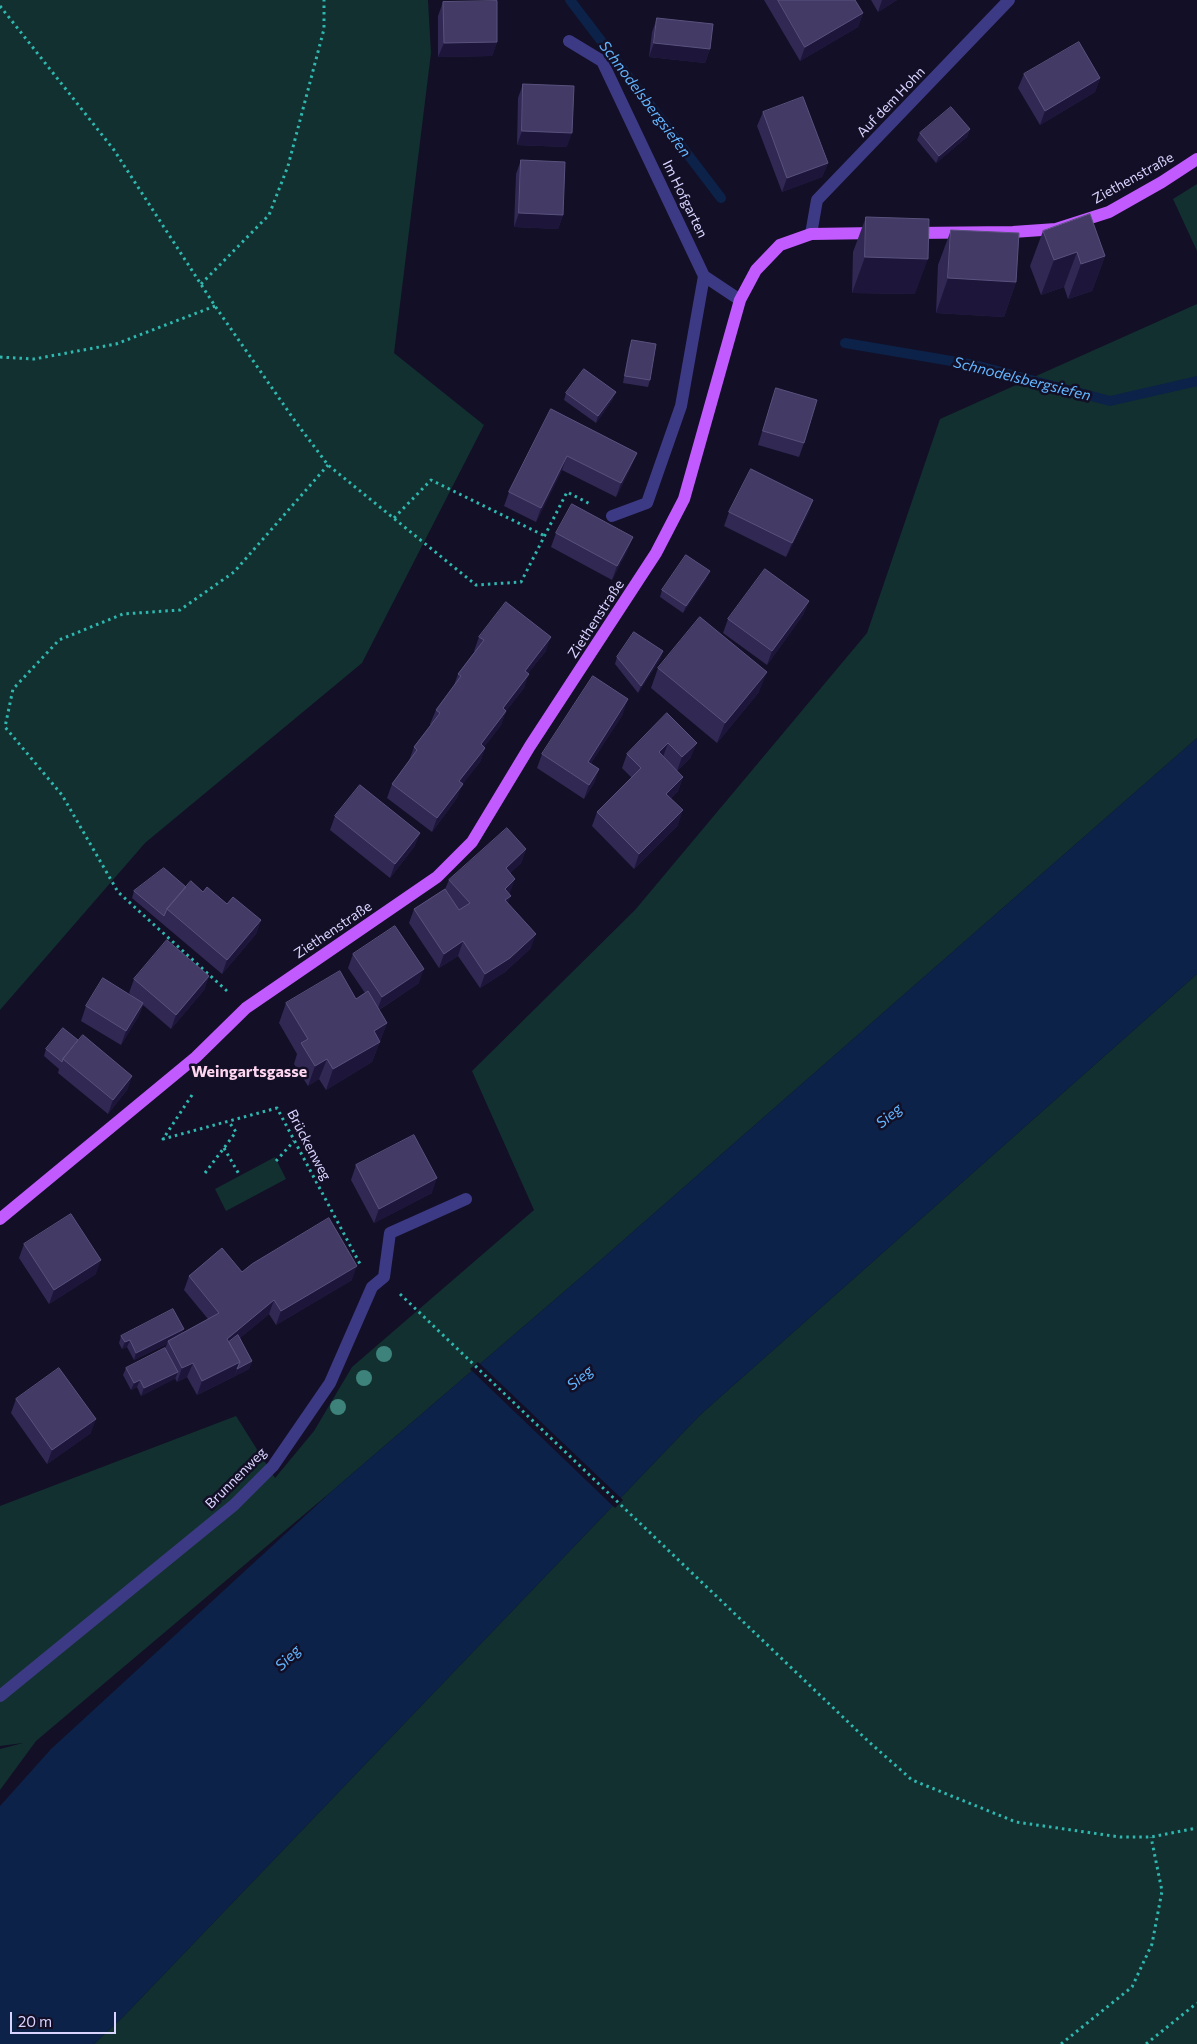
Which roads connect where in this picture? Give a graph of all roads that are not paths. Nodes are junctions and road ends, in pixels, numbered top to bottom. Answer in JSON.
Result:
{"nodes":[{"id":1,"x":1009,"y":0,"type":"edge"},
{"id":2,"x":569,"y":41,"type":"dead end"},
{"id":3,"x":1197,"y":159,"type":"edge"},
{"id":4,"x":811,"y":234,"type":"junction"},
{"id":5,"x":704,"y":276,"type":"junction"},
{"id":6,"x":740,"y":300,"type":"junction"},
{"id":7,"x":612,"y":516,"type":"road end"},
{"id":8,"x":466,"y":1199,"type":"dead end"},
{"id":9,"x":0,"y":1219,"type":"edge"},
{"id":10,"x":0,"y":1696,"type":"edge"}],
"edges":[{"from":1,"to":4,"type":"street","name":"Auf dem Hohn"},
{"from":2,"to":5,"type":"street","name":"Im Hofgarten"},
{"from":3,"to":4,"type":"main road","name":"Ziethenstraße"},
{"from":4,"to":6,"type":"main road","name":"Ziethenstraße"},
{"from":5,"to":6,"type":"street"},
{"from":5,"to":7,"type":"street"},
{"from":6,"to":9,"type":"main road","name":"Ziethenstraße"},
{"from":8,"to":10,"type":"street","name":"Brunnenweg"}]}
